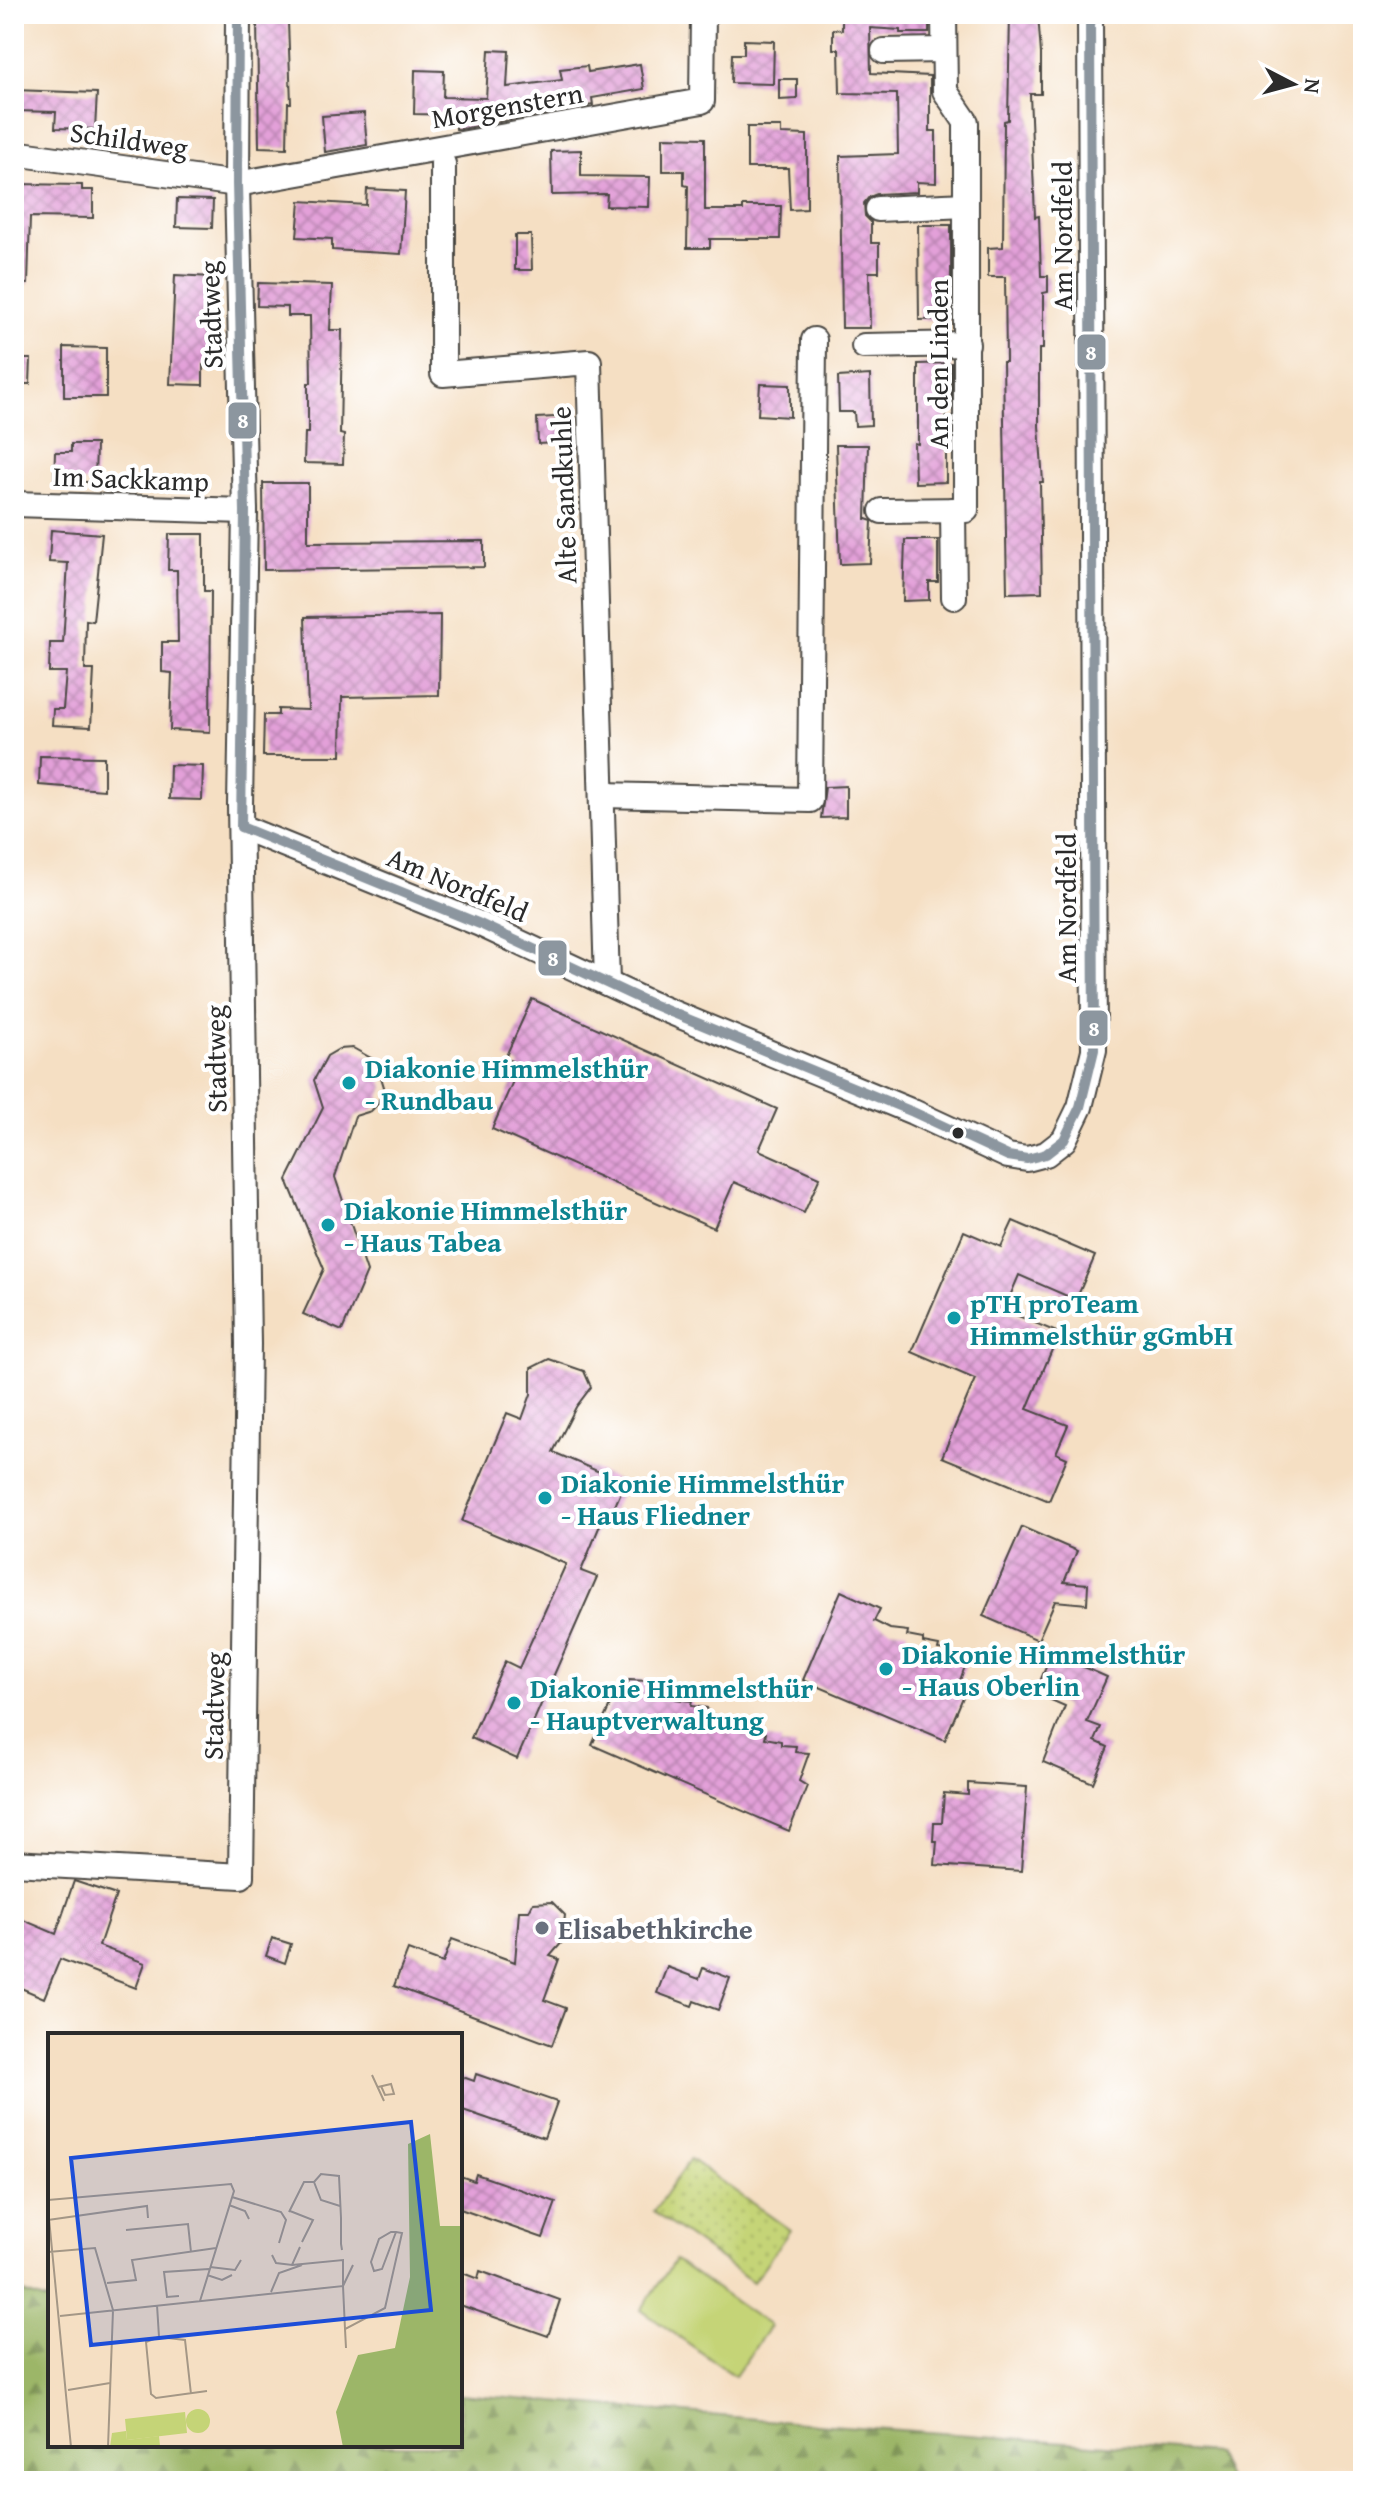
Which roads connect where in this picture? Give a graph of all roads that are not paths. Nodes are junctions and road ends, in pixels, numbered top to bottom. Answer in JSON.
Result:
{"nodes":[{"id":1,"x":238,"y":14,"type":"edge"},
{"id":2,"x":703,"y":14,"type":"edge"},
{"id":3,"x":944,"y":14,"type":"edge"},
{"id":4,"x":1090,"y":14,"type":"edge"},
{"id":5,"x":944,"y":50,"type":"junction"},
{"id":6,"x":884,"y":51,"type":"dead end"},
{"id":7,"x":14,"y":153,"type":"edge"},
{"id":8,"x":443,"y":164,"type":"dead end"},
{"id":9,"x":237,"y":184,"type":"junction"},
{"id":10,"x":966,"y":205,"type":"junction"},
{"id":11,"x":878,"y":209,"type":"dead end"},
{"id":12,"x":814,"y":340,"type":"dead end"},
{"id":13,"x":967,"y":344,"type":"junction"},
{"id":14,"x":864,"y":346,"type":"dead end"},
{"id":15,"x":14,"y":504,"type":"edge"},
{"id":16,"x":953,"y":510,"type":"junction"},
{"id":17,"x":245,"y":511,"type":"junction"},
{"id":18,"x":882,"y":511,"type":"dead end"},
{"id":19,"x":954,"y":597,"type":"dead end"},
{"id":20,"x":602,"y":795,"type":"junction"},
{"id":21,"x":241,"y":827,"type":"junction"},
{"id":22,"x":607,"y":983,"type":"junction"},
{"id":23,"x":14,"y":1863,"type":"edge"}],
"edges":[{"from":1,"to":9,"type":"street","name":"Stadtweg"},
{"from":2,"to":9,"type":"street","name":"Morgenstern"},
{"from":3,"to":5,"type":"street","name":"An den Linden"},
{"from":4,"to":22,"type":"street","name":"Am Nordfeld"},
{"from":5,"to":6,"type":"street"},
{"from":5,"to":10,"type":"street","name":"An den Linden"},
{"from":7,"to":9,"type":"street","name":"Schildweg"},
{"from":8,"to":20,"type":"street","name":"Alte Sandkuhle"},
{"from":9,"to":17,"type":"street","name":"Stadtweg"},
{"from":10,"to":11,"type":"street"},
{"from":10,"to":13,"type":"street","name":"An den Linden"},
{"from":12,"to":20,"type":"street"},
{"from":13,"to":14,"type":"street"},
{"from":13,"to":16,"type":"street","name":"An den Linden"},
{"from":15,"to":17,"type":"street","name":"Im Sackkamp"},
{"from":16,"to":18,"type":"street"},
{"from":16,"to":19,"type":"street","name":"An den Linden"},
{"from":17,"to":21,"type":"street","name":"Stadtweg"},
{"from":20,"to":22,"type":"street","name":"Alte Sandkuhle"},
{"from":21,"to":22,"type":"street","name":"Am Nordfeld"},
{"from":21,"to":23,"type":"street","name":"Stadtweg"}]}
